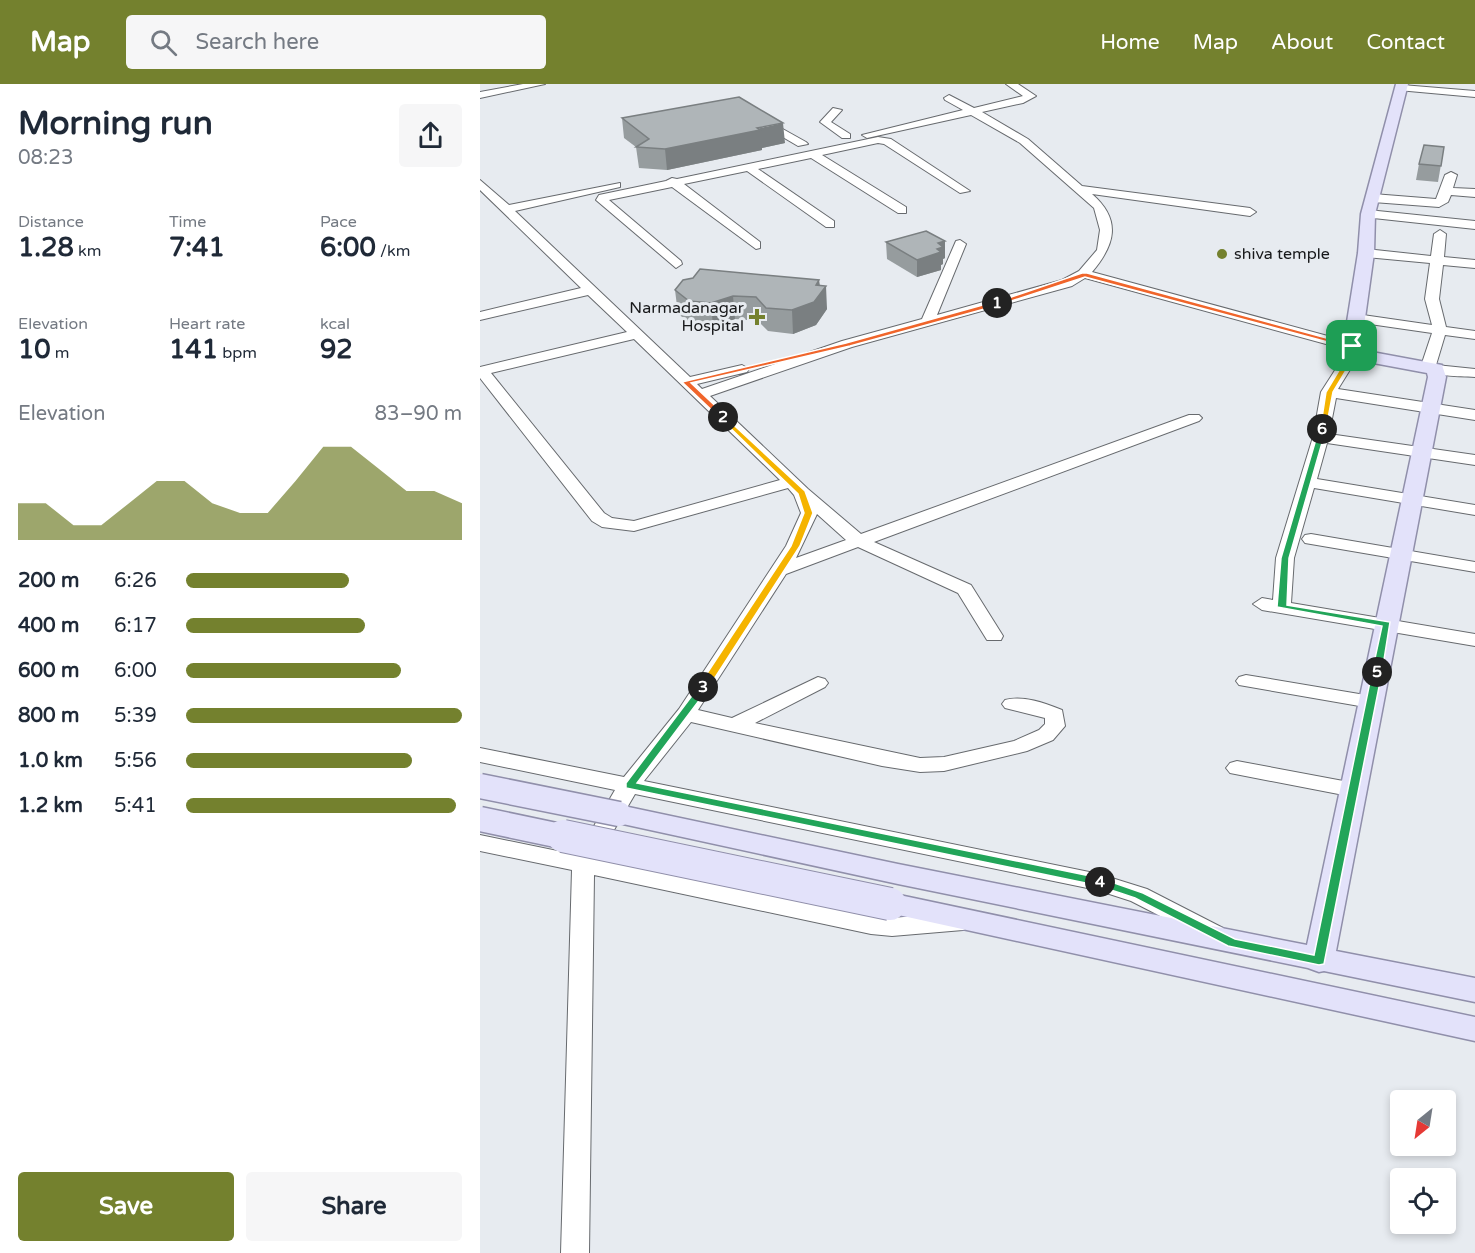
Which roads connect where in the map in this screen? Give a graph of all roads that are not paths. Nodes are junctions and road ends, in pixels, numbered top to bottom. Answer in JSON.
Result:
{"nodes":[{"id":1,"x":540,"y":84,"type":"edge"},
{"id":2,"x":1011,"y":84,"type":"edge"},
{"id":3,"x":1402,"y":86,"type":"edge"},
{"id":4,"x":1452,"y":88,"type":"edge"},
{"id":5,"x":1475,"y":94,"type":"edge"},
{"id":6,"x":480,"y":95,"type":"edge"},
{"id":7,"x":949,"y":98,"type":"dead end"},
{"id":8,"x":837,"y":110,"type":"dead end"},
{"id":9,"x":973,"y":111,"type":"junction"},
{"id":10,"x":755,"y":116,"type":"edge"},
{"id":11,"x":854,"y":138,"type":"junction"},
{"id":12,"x":802,"y":144,"type":"junction"},
{"id":13,"x":811,"y":153,"type":"junction"},
{"id":14,"x":747,"y":166,"type":"junction"},
{"id":15,"x":1451,"y":175,"type":"dead end"},
{"id":16,"x":672,"y":181,"type":"junction"},
{"id":17,"x":480,"y":184,"type":"edge"},
{"id":18,"x":1081,"y":189,"type":"junction"},
{"id":19,"x":964,"y":191,"type":"dead end"},
{"id":20,"x":1447,"y":191,"type":"junction"},
{"id":21,"x":1475,"y":193,"type":"edge"},
{"id":22,"x":1371,"y":206,"type":"junction"},
{"id":23,"x":507,"y":209,"type":"junction"},
{"id":24,"x":902,"y":210,"type":"dead end"},
{"id":25,"x":1250,"y":212,"type":"dead end"},
{"id":26,"x":830,"y":224,"type":"dead end"},
{"id":27,"x":1475,"y":225,"type":"edge"},
{"id":28,"x":1440,"y":234,"type":"dead end"},
{"id":29,"x":960,"y":244,"type":"dead end"},
{"id":30,"x":756,"y":245,"type":"dead end"},
{"id":31,"x":1366,"y":253,"type":"junction"},
{"id":32,"x":1437,"y":261,"type":"junction"},
{"id":33,"x":676,"y":264,"type":"dead end"},
{"id":34,"x":1475,"y":264,"type":"edge"},
{"id":35,"x":1084,"y":274,"type":"junction"},
{"id":36,"x":592,"y":290,"type":"junction"},
{"id":37,"x":480,"y":316,"type":"edge"},
{"id":38,"x":1356,"y":318,"type":"junction"},
{"id":39,"x":927,"y":323,"type":"junction"},
{"id":40,"x":1440,"y":330,"type":"junction"},
{"id":41,"x":637,"y":334,"type":"junction"},
{"id":42,"x":1475,"y":335,"type":"edge"},
{"id":43,"x":847,"y":344,"type":"junction"},
{"id":44,"x":1353,"y":349,"type":"junction"},
{"id":45,"x":1432,"y":368,"type":"junction"},
{"id":46,"x":481,"y":371,"type":"edge"},
{"id":47,"x":1475,"y":374,"type":"edge"},
{"id":48,"x":686,"y":382,"type":"junction"},
{"id":49,"x":1329,"y":392,"type":"junction"},
{"id":50,"x":699,"y":395,"type":"junction"},
{"id":51,"x":1431,"y":408,"type":"junction"},
{"id":52,"x":1475,"y":415,"type":"edge"},
{"id":53,"x":1194,"y":417,"type":"dead end"},
{"id":54,"x":1321,"y":436,"type":"junction"},
{"id":55,"x":1422,"y":452,"type":"junction"},
{"id":56,"x":1475,"y":460,"type":"edge"},
{"id":57,"x":1317,"y":484,"type":"dead end"},
{"id":58,"x":797,"y":488,"type":"junction"},
{"id":59,"x":1412,"y":499,"type":"junction"},
{"id":60,"x":1475,"y":510,"type":"edge"},
{"id":61,"x":1311,"y":539,"type":"dead end"},
{"id":62,"x":858,"y":541,"type":"junction"},
{"id":63,"x":1402,"y":554,"type":"junction"},
{"id":64,"x":1475,"y":567,"type":"edge"},
{"id":65,"x":780,"y":570,"type":"junction"},
{"id":66,"x":1262,"y":604,"type":"dead end"},
{"id":67,"x":1282,"y":607,"type":"junction"},
{"id":68,"x":1387,"y":624,"type":"junction"},
{"id":69,"x":994,"y":636,"type":"dead end"},
{"id":70,"x":1475,"y":640,"type":"edge"},
{"id":71,"x":1246,"y":681,"type":"dead end"},
{"id":72,"x":818,"y":683,"type":"dead end"},
{"id":73,"x":1371,"y":702,"type":"junction"},
{"id":74,"x":1012,"y":704,"type":"dead end"},
{"id":75,"x":686,"y":714,"type":"junction"},
{"id":76,"x":735,"y":725,"type":"junction"},
{"id":77,"x":480,"y":755,"type":"edge"},
{"id":78,"x":1237,"y":768,"type":"dead end"},
{"id":79,"x":480,"y":786,"type":"edge"},
{"id":80,"x":629,"y":786,"type":"junction"},
{"id":81,"x":1354,"y":790,"type":"junction"},
{"id":82,"x":480,"y":819,"type":"edge"},
{"id":83,"x":480,"y":843,"type":"edge"},
{"id":84,"x":583,"y":865,"type":"junction"},
{"id":85,"x":969,"y":921,"type":"junction"},
{"id":86,"x":1232,"y":943,"type":"junction"},
{"id":87,"x":1319,"y":961,"type":"junction"},
{"id":88,"x":1475,"y":990,"type":"edge"},
{"id":89,"x":1475,"y":1029,"type":"edge"},
{"id":90,"x":575,"y":1253,"type":"edge"}],
"edges":[{"from":1,"to":6,"type":"street"},
{"from":2,"to":9,"type":"street"},
{"from":3,"to":4,"type":"street"},
{"from":3,"to":22,"type":"main road"},
{"from":4,"to":5,"type":"street"},
{"from":7,"to":9,"type":"street"},
{"from":8,"to":11,"type":"street"},
{"from":9,"to":11,"type":"street"},
{"from":9,"to":18,"type":"street"},
{"from":10,"to":12,"type":"street"},
{"from":11,"to":12,"type":"street"},
{"from":11,"to":13,"type":"street"},
{"from":11,"to":19,"type":"street"},
{"from":12,"to":23,"type":"street"},
{"from":13,"to":14,"type":"street"},
{"from":13,"to":24,"type":"street"},
{"from":14,"to":16,"type":"street"},
{"from":14,"to":26,"type":"street"},
{"from":15,"to":20,"type":"street"},
{"from":16,"to":30,"type":"street"},
{"from":16,"to":33,"type":"street"},
{"from":17,"to":23,"type":"street"},
{"from":18,"to":25,"type":"street"},
{"from":18,"to":35,"type":"street"},
{"from":20,"to":21,"type":"street"},
{"from":20,"to":22,"type":"street"},
{"from":22,"to":27,"type":"street"},
{"from":22,"to":31,"type":"main road"},
{"from":23,"to":36,"type":"street"},
{"from":28,"to":32,"type":"street"},
{"from":29,"to":39,"type":"street"},
{"from":31,"to":32,"type":"street"},
{"from":31,"to":38,"type":"main road"},
{"from":32,"to":34,"type":"street"},
{"from":32,"to":40,"type":"street"},
{"from":35,"to":39,"type":"street"},
{"from":35,"to":44,"type":"street"},
{"from":36,"to":37,"type":"street"},
{"from":36,"to":41,"type":"street"},
{"from":38,"to":40,"type":"street"},
{"from":38,"to":44,"type":"main road"},
{"from":39,"to":43,"type":"street"},
{"from":40,"to":42,"type":"street"},
{"from":40,"to":45,"type":"street"},
{"from":41,"to":46,"type":"street"},
{"from":41,"to":48,"type":"street"},
{"from":43,"to":48,"type":"street"},
{"from":43,"to":50,"type":"street"},
{"from":44,"to":45,"type":"main road"},
{"from":44,"to":49,"type":"street"},
{"from":45,"to":47,"type":"street"},
{"from":45,"to":51,"type":"main road"},
{"from":46,"to":58,"type":"street"},
{"from":48,"to":50,"type":"street"},
{"from":49,"to":51,"type":"street"},
{"from":49,"to":54,"type":"street"},
{"from":50,"to":58,"type":"street"},
{"from":51,"to":52,"type":"street"},
{"from":51,"to":55,"type":"main road"},
{"from":53,"to":62,"type":"street"},
{"from":54,"to":55,"type":"street"},
{"from":54,"to":67,"type":"street"},
{"from":55,"to":56,"type":"street"},
{"from":55,"to":59,"type":"main road"},
{"from":57,"to":59,"type":"street"},
{"from":58,"to":62,"type":"street"},
{"from":58,"to":65,"type":"street"},
{"from":59,"to":60,"type":"street"},
{"from":59,"to":63,"type":"main road"},
{"from":61,"to":63,"type":"street"},
{"from":62,"to":65,"type":"street"},
{"from":62,"to":69,"type":"street"},
{"from":63,"to":64,"type":"street"},
{"from":63,"to":68,"type":"main road"},
{"from":65,"to":75,"type":"street"},
{"from":66,"to":67,"type":"street"},
{"from":67,"to":68,"type":"street"},
{"from":68,"to":70,"type":"street"},
{"from":68,"to":73,"type":"main road"},
{"from":71,"to":73,"type":"street"},
{"from":72,"to":76,"type":"street"},
{"from":73,"to":81,"type":"main road"},
{"from":74,"to":76,"type":"street"},
{"from":75,"to":76,"type":"street"},
{"from":75,"to":80,"type":"street"},
{"from":77,"to":80,"type":"street"},
{"from":78,"to":81,"type":"street"},
{"from":79,"to":86,"type":"main road","bridge":true},
{"from":80,"to":84,"type":"street"},
{"from":80,"to":86,"type":"street"},
{"from":81,"to":87,"type":"main road"},
{"from":82,"to":85,"type":"main road","bridge":true},
{"from":83,"to":84,"type":"street"},
{"from":84,"to":85,"type":"street"},
{"from":84,"to":90,"type":"street"},
{"from":85,"to":89,"type":"main road"},
{"from":86,"to":87,"type":"main road"},
{"from":87,"to":88,"type":"main road"}]}
